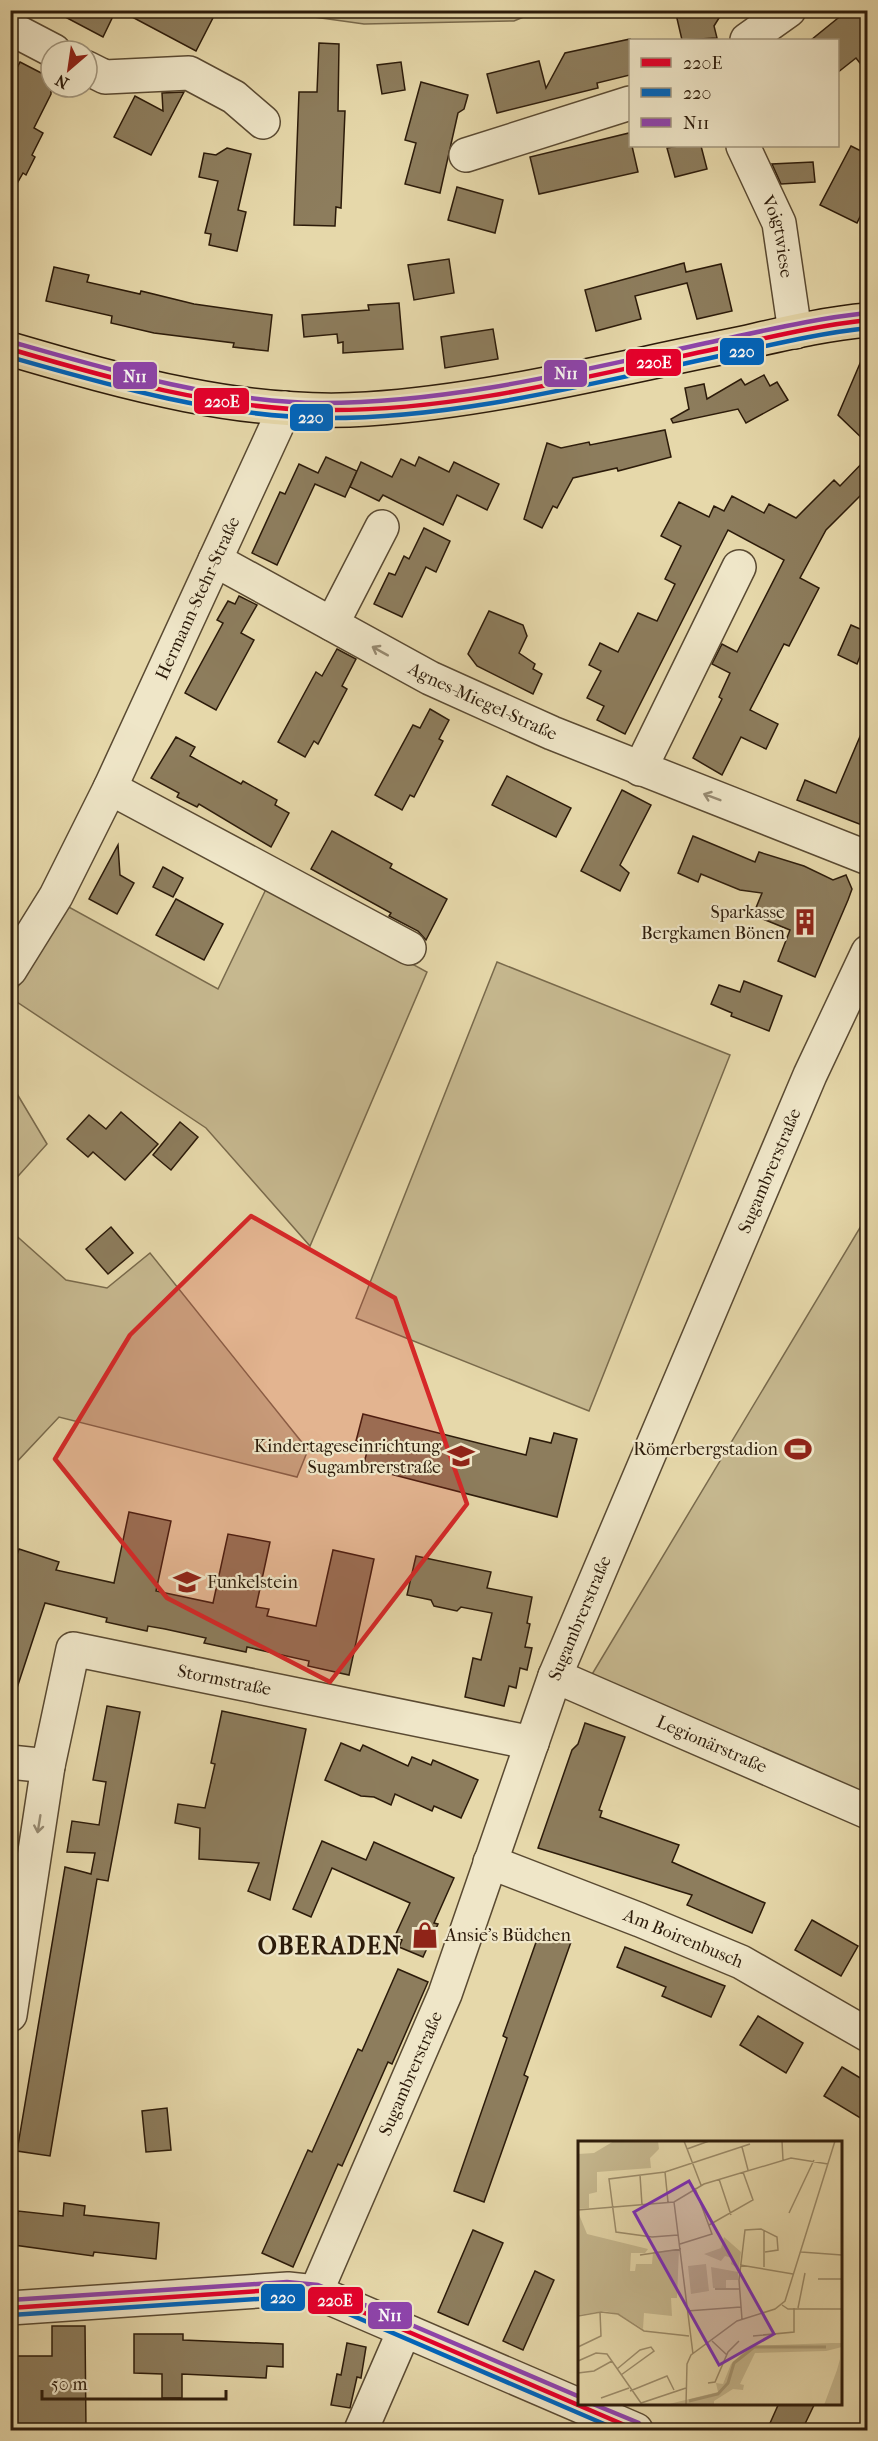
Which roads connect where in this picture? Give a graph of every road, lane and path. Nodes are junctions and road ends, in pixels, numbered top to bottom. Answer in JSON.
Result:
{"nodes":[{"id":1,"x":789,"y":10,"type":"edge"},
{"id":2,"x":10,"y":28,"type":"edge"},
{"id":3,"x":748,"y":39,"type":"edge"},
{"id":4,"x":39,"y":43,"type":"edge"},
{"id":5,"x":99,"y":74,"type":"edge"},
{"id":6,"x":629,"y":103,"type":"edge"},
{"id":7,"x":263,"y":122,"type":"dead end"},
{"id":8,"x":743,"y":147,"type":"edge"},
{"id":9,"x":466,"y":155,"type":"dead end"},
{"id":10,"x":867,"y":320,"type":"edge"},
{"id":11,"x":795,"y":332,"type":"junction"},
{"id":12,"x":10,"y":350,"type":"edge"},
{"id":13,"x":285,"y":408,"type":"junction"},
{"id":14,"x":382,"y":527,"type":"dead end"},
{"id":15,"x":215,"y":560,"type":"junction"},
{"id":16,"x":739,"y":567,"type":"dead end"},
{"id":17,"x":332,"y":624,"type":"junction"},
{"id":18,"x":640,"y":769,"type":"junction"},
{"id":19,"x":110,"y":788,"type":"junction"},
{"id":20,"x":867,"y":858,"type":"edge"},
{"id":21,"x":409,"y":948,"type":"dead end"},
{"id":22,"x":867,"y":952,"type":"edge"},
{"id":23,"x":10,"y":970,"type":"edge"},
{"id":24,"x":555,"y":1676,"type":"junction"},
{"id":25,"x":532,"y":1743,"type":"junction"},
{"id":26,"x":10,"y":1762,"type":"edge"},
{"id":27,"x":48,"y":1766,"type":"junction"},
{"id":28,"x":867,"y":1812,"type":"edge"},
{"id":29,"x":490,"y":1862,"type":"junction"},
{"id":30,"x":10,"y":2015,"type":"edge"},
{"id":31,"x":867,"y":2035,"type":"edge"},
{"id":32,"x":316,"y":2292,"type":"junction"},
{"id":33,"x":10,"y":2308,"type":"edge"},
{"id":34,"x":404,"y":2331,"type":"junction"},
{"id":35,"x":361,"y":2430,"type":"edge"},
{"id":36,"x":636,"y":2430,"type":"edge"}],
"edges":[{"from":1,"to":3,"type":"street"},
{"from":2,"to":4,"type":"street"},
{"from":5,"to":7,"type":"street"},
{"from":6,"to":9,"type":"street"},
{"from":8,"to":11,"type":"street","name":"Voigtwiese"},
{"from":10,"to":11,"type":"main road"},
{"from":11,"to":13,"type":"main road"},
{"from":12,"to":13,"type":"main road"},
{"from":13,"to":15,"type":"street","name":"Hermann-Stehr-Straße"},
{"from":14,"to":17,"type":"street"},
{"from":15,"to":17,"type":"street","name":"Agnes-Miegel-Straße"},
{"from":15,"to":19,"type":"street","name":"Hermann-Stehr-Straße"},
{"from":16,"to":18,"type":"street"},
{"from":18,"to":17,"type":"street","name":"Agnes-Miegel-Straße","one_way":true},
{"from":20,"to":18,"type":"street","name":"Agnes-Miegel-Straße","one_way":true},
{"from":19,"to":21,"type":"street"},
{"from":19,"to":23,"type":"street","name":"Hermann-Stehr-Straße"},
{"from":22,"to":24,"type":"street","name":"Sugambrerstraße"},
{"from":24,"to":25,"type":"street","name":"Sugambrerstraße"},
{"from":24,"to":28,"type":"street","name":"Legionärstraße"},
{"from":25,"to":27,"type":"street","name":"Stormstraße"},
{"from":25,"to":29,"type":"street","name":"Sugambrerstraße"},
{"from":26,"to":27,"type":"street"},
{"from":27,"to":30,"type":"street","one_way":true},
{"from":29,"to":31,"type":"street","name":"Am Boirenbusch"},
{"from":29,"to":32,"type":"street","name":"Sugambrerstraße"},
{"from":32,"to":33,"type":"street"},
{"from":32,"to":34,"type":"street"},
{"from":34,"to":35,"type":"street"},
{"from":34,"to":36,"type":"street"}]}
